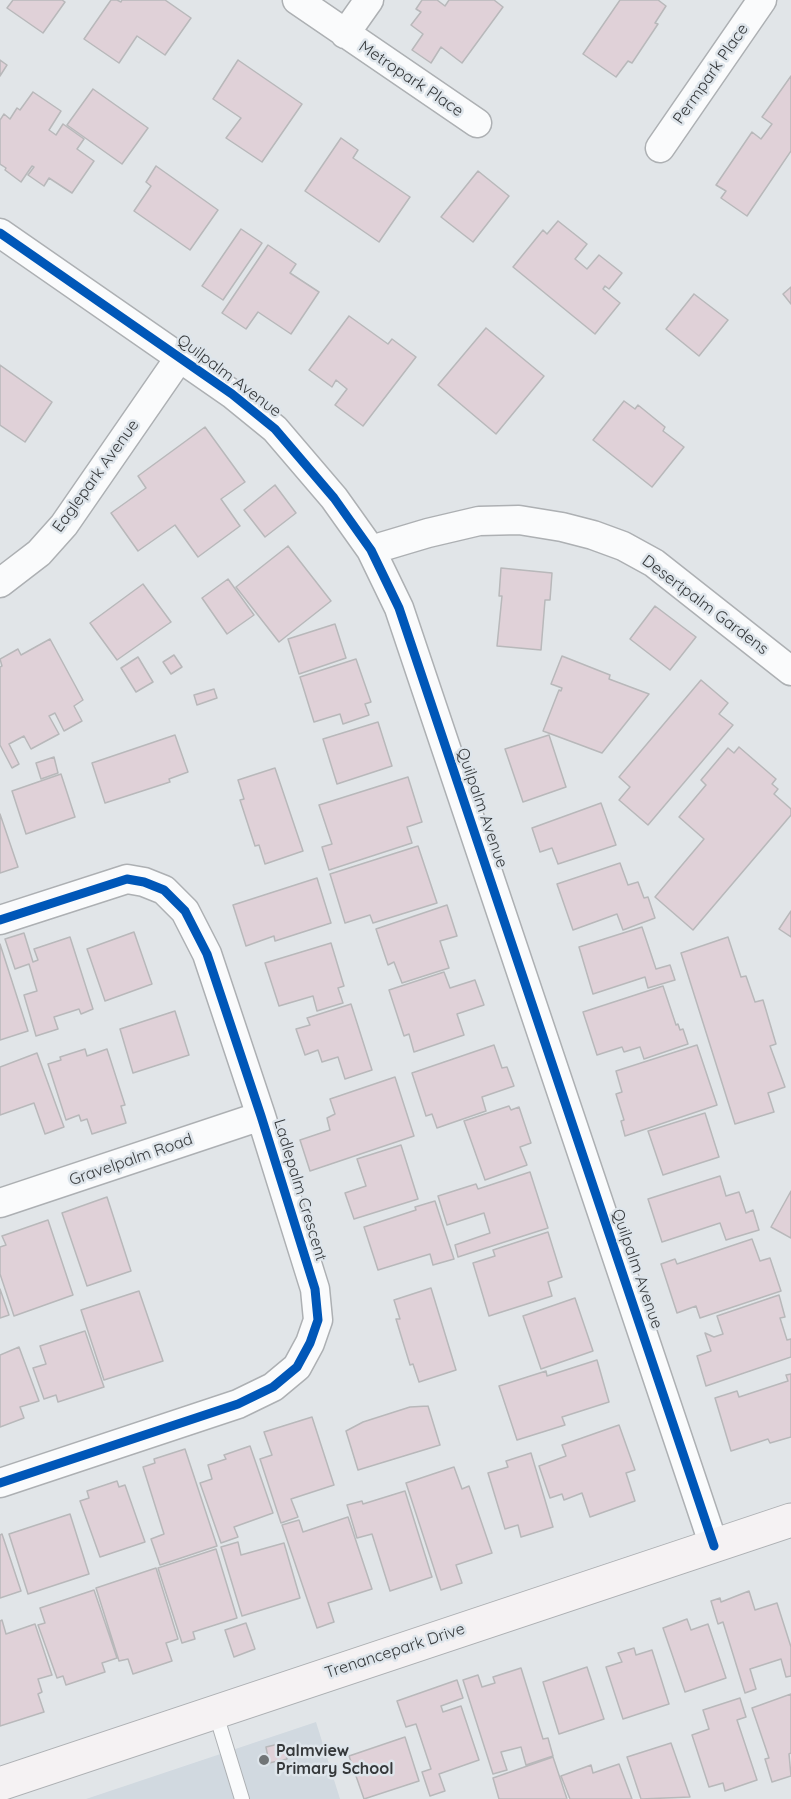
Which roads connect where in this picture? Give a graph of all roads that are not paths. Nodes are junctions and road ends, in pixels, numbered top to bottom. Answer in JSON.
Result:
{"nodes":[{"id":1,"x":297,"y":0,"type":"edge"},
{"id":2,"x":369,"y":0,"type":"edge"},
{"id":3,"x":762,"y":0,"type":"edge"},
{"id":4,"x":345,"y":34,"type":"junction"},
{"id":5,"x":477,"y":123,"type":"dead end"},
{"id":6,"x":660,"y":148,"type":"dead end"},
{"id":7,"x":0,"y":233,"type":"edge"},
{"id":8,"x":180,"y":357,"type":"junction"},
{"id":9,"x":371,"y":550,"type":"junction"},
{"id":10,"x":0,"y":582,"type":"edge"},
{"id":11,"x":791,"y":671,"type":"edge"},
{"id":12,"x":0,"y":920,"type":"edge"},
{"id":13,"x":261,"y":1116,"type":"junction"},
{"id":14,"x":0,"y":1203,"type":"edge"},
{"id":15,"x":0,"y":1483,"type":"edge"},
{"id":16,"x":791,"y":1520,"type":"edge"},
{"id":17,"x":714,"y":1546,"type":"junction"},
{"id":18,"x":215,"y":1711,"type":"junction"},
{"id":19,"x":0,"y":1784,"type":"edge"},
{"id":20,"x":242,"y":1799,"type":"edge"}],
"edges":[{"from":1,"to":4,"type":"street","name":"Metropark Place"},
{"from":2,"to":4,"type":"street","name":"Metropark Place"},
{"from":3,"to":6,"type":"street","name":"Permpark Place"},
{"from":4,"to":5,"type":"street","name":"Metropark Place"},
{"from":7,"to":8,"type":"street","name":"Quilpalm Avenue"},
{"from":8,"to":9,"type":"street","name":"Quilpalm Avenue"},
{"from":8,"to":10,"type":"street","name":"Eaglepark Avenue"},
{"from":9,"to":11,"type":"street","name":"Desertpalm Gardens"},
{"from":9,"to":17,"type":"street","name":"Quilpalm Avenue"},
{"from":12,"to":13,"type":"street","name":"Ladlepalm Crescent"},
{"from":13,"to":14,"type":"street","name":"Gravelpalm Road"},
{"from":13,"to":15,"type":"street","name":"Ladlepalm Crescent"},
{"from":16,"to":17,"type":"street","name":"Trenancepark Drive"},
{"from":17,"to":18,"type":"street","name":"Trenancepark Drive"},
{"from":18,"to":19,"type":"street","name":"Trenancepark Drive"},
{"from":18,"to":20,"type":"lane"}]}
